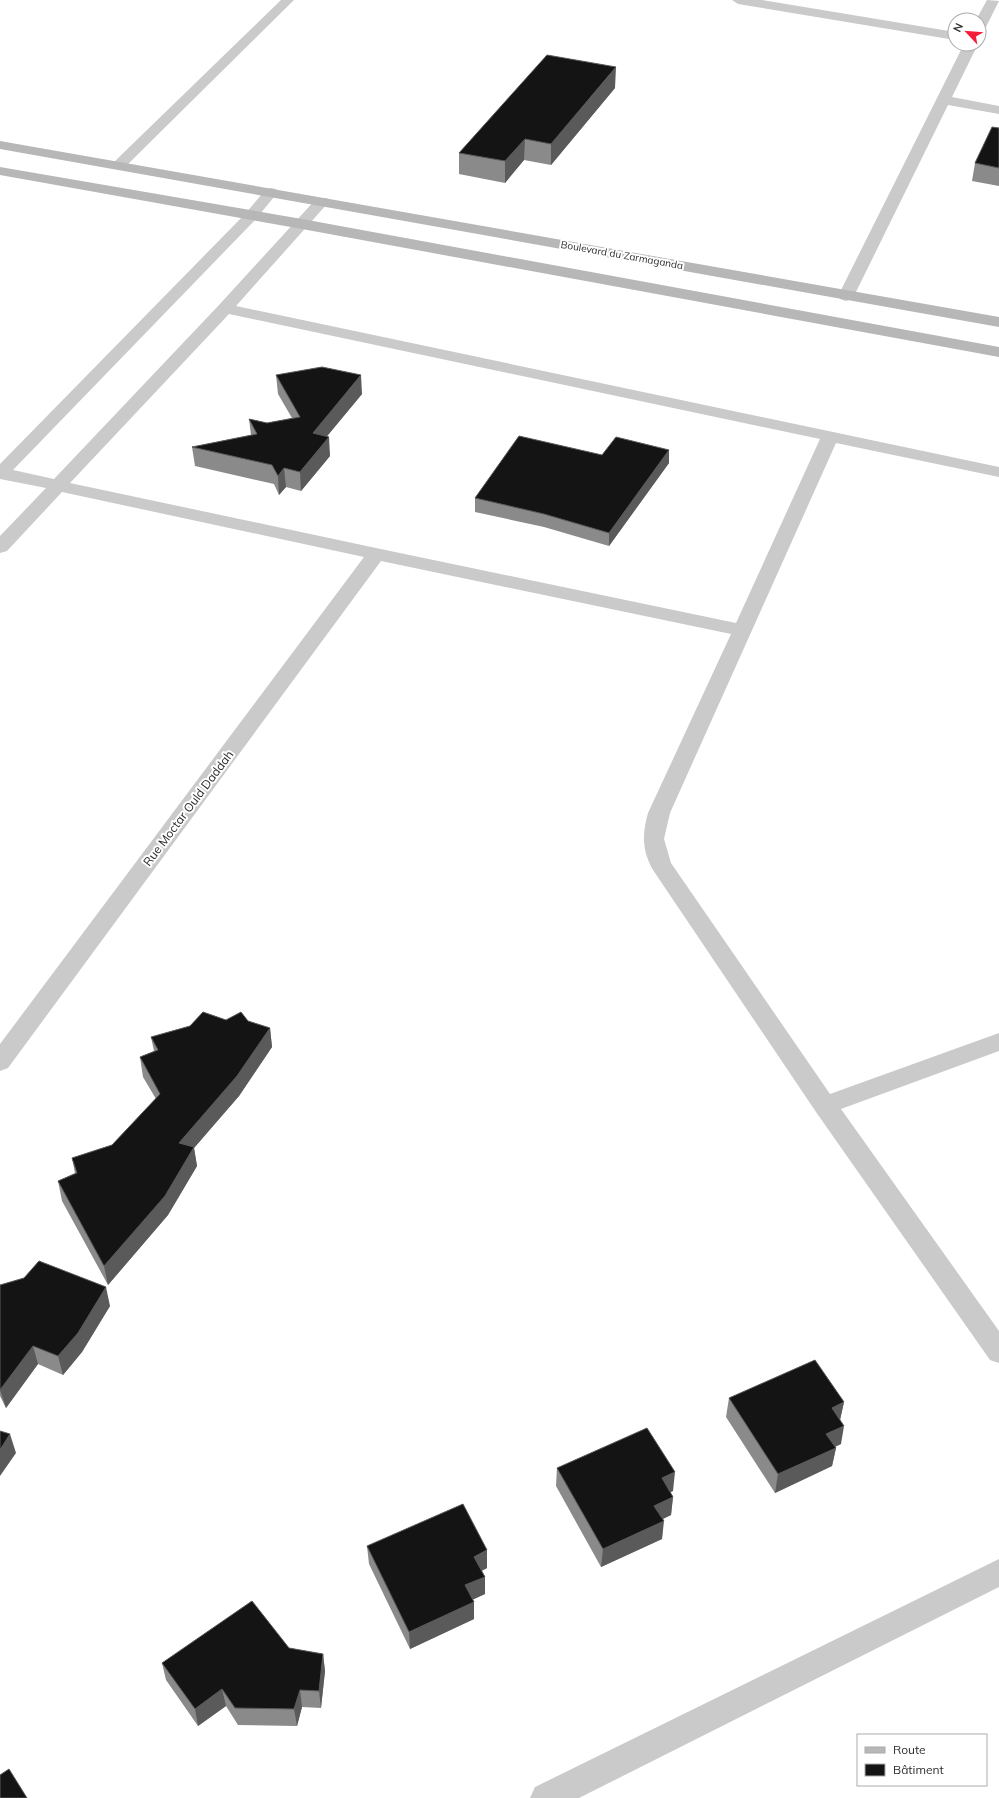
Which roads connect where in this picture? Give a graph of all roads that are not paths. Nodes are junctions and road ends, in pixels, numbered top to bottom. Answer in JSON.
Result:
{"nodes":[{"id":1,"x":288,"y":0,"type":"edge"},
{"id":2,"x":738,"y":0,"type":"edge"},
{"id":3,"x":993,"y":0,"type":"edge"},
{"id":4,"x":987,"y":12,"type":"edge"},
{"id":5,"x":947,"y":35,"type":"edge"},
{"id":6,"x":967,"y":52,"type":"edge"},
{"id":7,"x":943,"y":100,"type":"junction"},
{"id":8,"x":999,"y":110,"type":"edge"},
{"id":9,"x":0,"y":145,"type":"edge"},
{"id":10,"x":119,"y":165,"type":"junction"},
{"id":11,"x":0,"y":171,"type":"edge"},
{"id":12,"x":271,"y":192,"type":"junction"},
{"id":13,"x":322,"y":202,"type":"junction"},
{"id":14,"x":251,"y":216,"type":"junction"},
{"id":15,"x":302,"y":224,"type":"junction"},
{"id":16,"x":846,"y":296,"type":"junction"},
{"id":17,"x":225,"y":308,"type":"junction"},
{"id":18,"x":999,"y":322,"type":"edge"},
{"id":19,"x":999,"y":352,"type":"edge"},
{"id":20,"x":830,"y":436,"type":"junction"},
{"id":21,"x":999,"y":472,"type":"edge"},
{"id":22,"x":0,"y":474,"type":"edge"},
{"id":23,"x":58,"y":485,"type":"junction"},
{"id":24,"x":1,"y":544,"type":"edge"},
{"id":25,"x":376,"y":554,"type":"junction"},
{"id":26,"x":742,"y":630,"type":"junction"},
{"id":27,"x":999,"y":1042,"type":"edge"},
{"id":28,"x":0,"y":1062,"type":"edge"},
{"id":29,"x":824,"y":1105,"type":"junction"},
{"id":30,"x":999,"y":1352,"type":"edge"},
{"id":31,"x":999,"y":1572,"type":"edge"},
{"id":32,"x":546,"y":1798,"type":"edge"}],
"edges":[{"from":1,"to":10,"type":"street"},
{"from":2,"to":5,"type":"street"},
{"from":3,"to":4,"type":"street"},
{"from":6,"to":7,"type":"street"},
{"from":7,"to":8,"type":"street"},
{"from":7,"to":16,"type":"street"},
{"from":9,"to":10,"type":"main road","name":"Boulevard du Zarmaganda"},
{"from":10,"to":12,"type":"main road","name":"Boulevard du Zarmaganda"},
{"from":11,"to":14,"type":"main road"},
{"from":12,"to":13,"type":"main road","name":"Boulevard du Zarmaganda"},
{"from":12,"to":14,"type":"street"},
{"from":13,"to":15,"type":"street"},
{"from":13,"to":16,"type":"main road","name":"Boulevard du Zarmaganda"},
{"from":14,"to":15,"type":"main road"},
{"from":14,"to":22,"type":"street"},
{"from":15,"to":17,"type":"street"},
{"from":15,"to":19,"type":"main road"},
{"from":16,"to":18,"type":"main road","name":"Boulevard du Zarmaganda"},
{"from":17,"to":20,"type":"street"},
{"from":17,"to":23,"type":"street"},
{"from":20,"to":21,"type":"street"},
{"from":20,"to":26,"type":"street"},
{"from":22,"to":23,"type":"street"},
{"from":23,"to":24,"type":"street"},
{"from":23,"to":25,"type":"street"},
{"from":25,"to":26,"type":"street"},
{"from":25,"to":28,"type":"street","name":"Rue Moctar Ould Daddah"},
{"from":26,"to":29,"type":"street"},
{"from":27,"to":29,"type":"street"},
{"from":29,"to":30,"type":"street"},
{"from":31,"to":32,"type":"street"}]}
